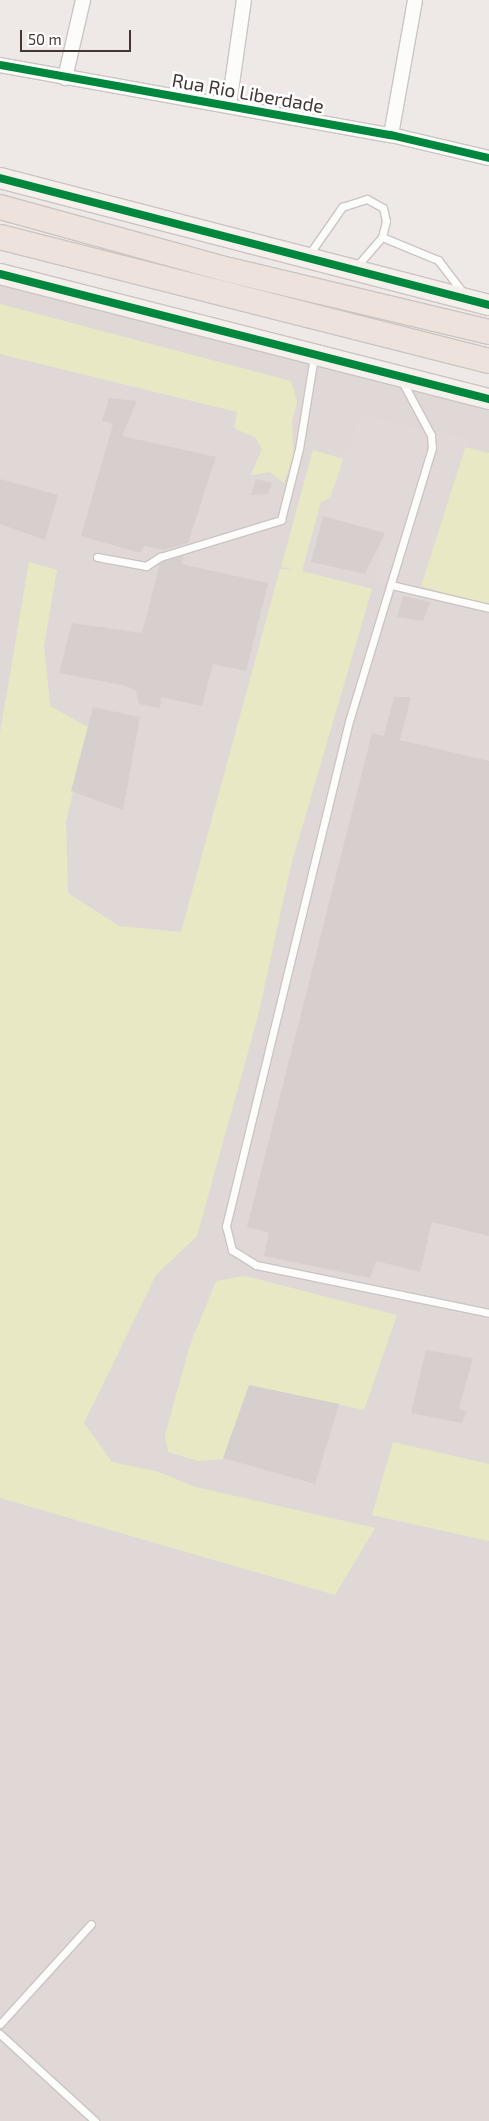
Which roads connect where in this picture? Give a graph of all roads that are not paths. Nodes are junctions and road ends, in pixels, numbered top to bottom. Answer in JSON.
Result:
{"nodes":[{"id":1,"x":83,"y":0,"type":"edge"},
{"id":2,"x":244,"y":0,"type":"edge"},
{"id":3,"x":415,"y":0,"type":"edge"},
{"id":4,"x":0,"y":65,"type":"edge"},
{"id":5,"x":65,"y":78,"type":"junction"},
{"id":6,"x":229,"y":106,"type":"junction"},
{"id":7,"x":391,"y":135,"type":"junction"},
{"id":8,"x":489,"y":158,"type":"edge"},
{"id":9,"x":0,"y":178,"type":"edge"},
{"id":10,"x":0,"y":207,"type":"edge"},
{"id":11,"x":0,"y":237,"type":"edge"},
{"id":12,"x":382,"y":237,"type":"junction"},
{"id":13,"x":306,"y":258,"type":"junction"},
{"id":14,"x":354,"y":269,"type":"junction"},
{"id":15,"x":0,"y":274,"type":"edge"},
{"id":16,"x":467,"y":299,"type":"junction"},
{"id":17,"x":489,"y":305,"type":"edge"},
{"id":18,"x":489,"y":332,"type":"edge"},
{"id":19,"x":314,"y":354,"type":"junction"},
{"id":20,"x":489,"y":361,"type":"edge"},
{"id":21,"x":399,"y":376,"type":"junction"},
{"id":22,"x":489,"y":399,"type":"edge"},
{"id":23,"x":97,"y":557,"type":"dead end"},
{"id":24,"x":391,"y":585,"type":"junction"},
{"id":25,"x":489,"y":608,"type":"edge"},
{"id":26,"x":489,"y":1313,"type":"edge"},
{"id":27,"x":90,"y":1924,"type":"dead end"},
{"id":28,"x":0,"y":2024,"type":"edge"},
{"id":29,"x":0,"y":2034,"type":"edge"},
{"id":30,"x":95,"y":2121,"type":"edge"}],
"edges":[{"from":1,"to":5,"type":"street"},
{"from":2,"to":6,"type":"street"},
{"from":3,"to":7,"type":"street"},
{"from":4,"to":5,"type":"street","name":"Rua Rio Liberdade"},
{"from":5,"to":6,"type":"street","name":"Rua Rio Liberdade"},
{"from":6,"to":7,"type":"street","name":"Rua Rio Liberdade"},
{"from":7,"to":8,"type":"street","name":"Rua Rio Liberdade"},
{"from":9,"to":13,"type":"main road"},
{"from":10,"to":18,"type":"highway"},
{"from":11,"to":20,"type":"highway"},
{"from":12,"to":13,"type":"lane"},
{"from":12,"to":14,"type":"lane"},
{"from":12,"to":16,"type":"lane"},
{"from":13,"to":14,"type":"main road"},
{"from":14,"to":16,"type":"main road"},
{"from":15,"to":19,"type":"main road"},
{"from":16,"to":17,"type":"main road"},
{"from":19,"to":21,"type":"main road"},
{"from":19,"to":23,"type":"lane"},
{"from":21,"to":22,"type":"main road"},
{"from":21,"to":24,"type":"lane"},
{"from":24,"to":25,"type":"lane"},
{"from":24,"to":26,"type":"lane"},
{"from":27,"to":28,"type":"lane"},
{"from":29,"to":30,"type":"lane"}]}
